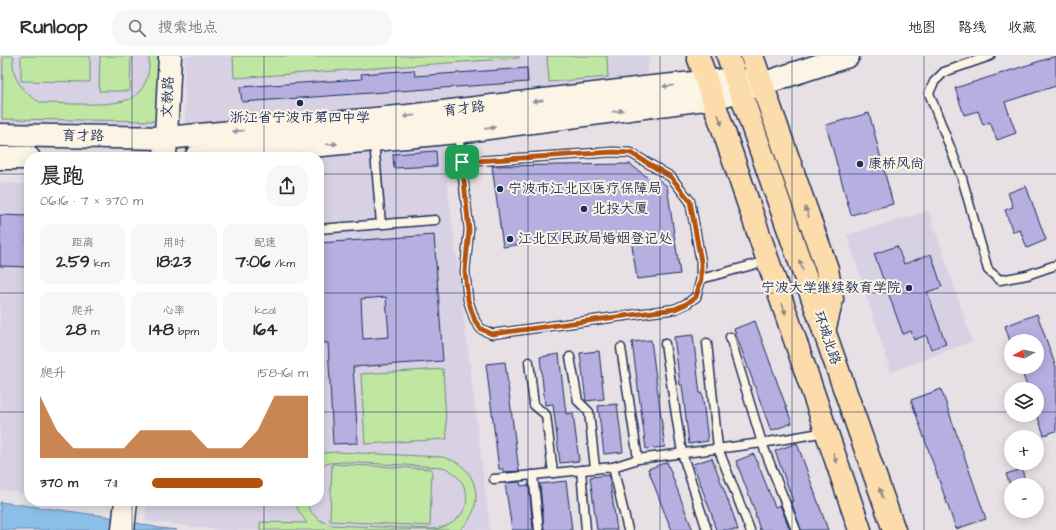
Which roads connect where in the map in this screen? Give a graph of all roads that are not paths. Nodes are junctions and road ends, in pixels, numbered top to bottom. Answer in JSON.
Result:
{"nodes":[{"id":1,"x":170,"y":56,"type":"edge"},
{"id":2,"x":685,"y":56,"type":"edge"},
{"id":3,"x":698,"y":56,"type":"edge"},
{"id":4,"x":728,"y":56,"type":"edge"},
{"id":5,"x":752,"y":56,"type":"edge"},
{"id":6,"x":848,"y":56,"type":"edge"},
{"id":7,"x":990,"y":56,"type":"edge"},
{"id":8,"x":762,"y":84,"type":"junction"},
{"id":9,"x":738,"y":85,"type":"junction"},
{"id":10,"x":705,"y":88,"type":"junction"},
{"id":11,"x":458,"y":132,"type":"junction"},
{"id":12,"x":0,"y":134,"type":"edge"},
{"id":13,"x":374,"y":140,"type":"junction"},
{"id":14,"x":165,"y":148,"type":"edge"},
{"id":15,"x":248,"y":152,"type":"edge"},
{"id":16,"x":0,"y":158,"type":"edge"},
{"id":17,"x":24,"y":158,"type":"edge"},
{"id":18,"x":462,"y":162,"type":"junction"},
{"id":19,"x":435,"y":220,"type":"dead end"},
{"id":20,"x":381,"y":224,"type":"junction"},
{"id":21,"x":324,"y":229,"type":"edge"},
{"id":22,"x":768,"y":260,"type":"junction"},
{"id":23,"x":1056,"y":265,"type":"edge"},
{"id":24,"x":701,"y":279,"type":"junction"},
{"id":25,"x":824,"y":331,"type":"junction"},
{"id":26,"x":730,"y":337,"type":"dead end"},
{"id":27,"x":707,"y":343,"type":"dead end"},
{"id":28,"x":665,"y":344,"type":"dead end"},
{"id":29,"x":621,"y":348,"type":"dead end"},
{"id":30,"x":570,"y":357,"type":"dead end"},
{"id":31,"x":529,"y":362,"type":"dead end"},
{"id":32,"x":826,"y":432,"type":"junction"},
{"id":33,"x":762,"y":443,"type":"junction"},
{"id":34,"x":718,"y":448,"type":"junction"},
{"id":35,"x":682,"y":453,"type":"junction"},
{"id":36,"x":638,"y":459,"type":"junction"},
{"id":37,"x":613,"y":467,"type":"junction"},
{"id":38,"x":595,"y":468,"type":"junction"},
{"id":39,"x":581,"y":470,"type":"junction"},
{"id":40,"x":554,"y":473,"type":"junction"},
{"id":41,"x":533,"y":475,"type":"junction"},
{"id":42,"x":494,"y":479,"type":"dead end"},
{"id":43,"x":125,"y":506,"type":"edge"},
{"id":44,"x":123,"y":530,"type":"edge"},
{"id":45,"x":539,"y":530,"type":"edge"},
{"id":46,"x":586,"y":530,"type":"edge"},
{"id":47,"x":628,"y":530,"type":"edge"},
{"id":48,"x":707,"y":530,"type":"edge"},
{"id":49,"x":750,"y":530,"type":"edge"},
{"id":50,"x":796,"y":530,"type":"edge"},
{"id":51,"x":860,"y":530,"type":"edge"},
{"id":52,"x":894,"y":530,"type":"edge"}],
"edges":[{"from":1,"to":14,"type":"main road","name":"文教路"},
{"from":2,"to":10,"type":"main road"},
{"from":3,"to":10,"type":"main road"},
{"from":4,"to":9,"type":"main road","name":"环城北路"},
{"from":5,"to":8,"type":"main road"},
{"from":6,"to":8,"type":"main road","name":"育才路"},
{"from":7,"to":23,"type":"lane"},
{"from":8,"to":9,"type":"main road","name":"育才路"},
{"from":25,"to":8,"type":"main road","one_way":true},
{"from":9,"to":10,"type":"main road","name":"育才路"},
{"from":25,"to":9,"type":"main road","name":"环城北路","one_way":true},
{"from":11,"to":10,"type":"main road","name":"育才路","one_way":true},
{"from":10,"to":14,"type":"main road","name":"育才路","one_way":true},
{"from":10,"to":22,"type":"main road","one_way":true},
{"from":11,"to":13,"type":"main road","name":"育才路"},
{"from":11,"to":18,"type":"lane"},
{"from":12,"to":14,"type":"main road","name":"育才路"},
{"from":15,"to":13,"type":"main road","name":"育才路","one_way":true},
{"from":13,"to":20,"type":"lane"},
{"from":16,"to":17,"type":"main road"},
{"from":18,"to":24,"type":"lane"},
{"from":18,"to":24,"type":"lane"},
{"from":19,"to":20,"type":"lane"},
{"from":20,"to":21,"type":"lane"},
{"from":22,"to":24,"type":"lane"},
{"from":22,"to":32,"type":"main road","one_way":true},
{"from":52,"to":25,"type":"main road","name":"环城北路","one_way":true},
{"from":26,"to":33,"type":"lane"},
{"from":27,"to":34,"type":"lane"},
{"from":28,"to":35,"type":"lane"},
{"from":29,"to":36,"type":"lane"},
{"from":30,"to":38,"type":"lane"},
{"from":31,"to":40,"type":"lane"},
{"from":32,"to":33,"type":"lane"},
{"from":32,"to":51,"type":"main road","one_way":true},
{"from":33,"to":34,"type":"lane"},
{"from":33,"to":50,"type":"lane"},
{"from":34,"to":35,"type":"lane"},
{"from":34,"to":49,"type":"lane"},
{"from":35,"to":36,"type":"lane"},
{"from":35,"to":48,"type":"lane"},
{"from":36,"to":37,"type":"lane"},
{"from":37,"to":38,"type":"lane"},
{"from":37,"to":47,"type":"lane"},
{"from":38,"to":39,"type":"lane"},
{"from":39,"to":40,"type":"lane"},
{"from":39,"to":46,"type":"lane"},
{"from":40,"to":41,"type":"lane"},
{"from":41,"to":42,"type":"lane"},
{"from":41,"to":45,"type":"lane"},
{"from":43,"to":44,"type":"main road"}]}
